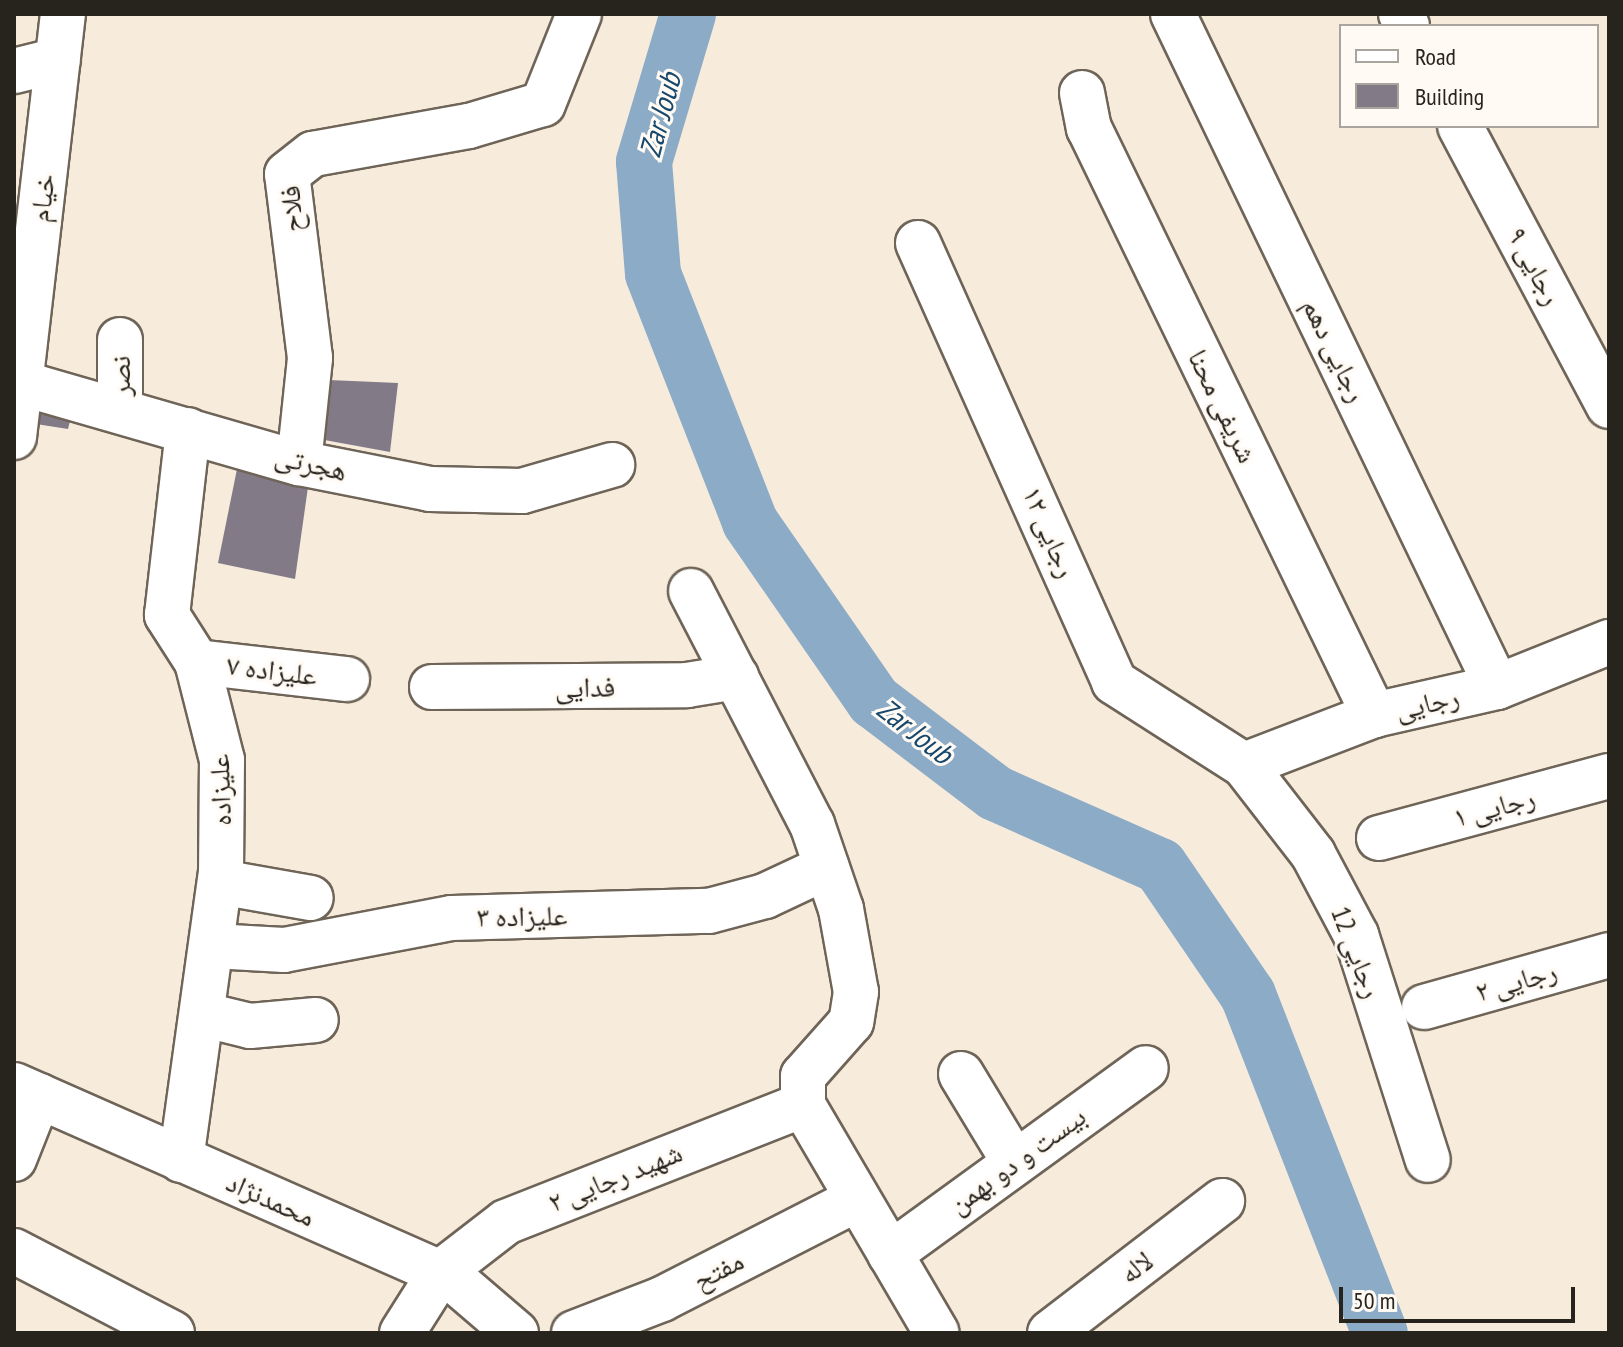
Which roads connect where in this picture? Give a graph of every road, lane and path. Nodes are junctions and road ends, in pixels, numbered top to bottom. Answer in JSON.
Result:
{"nodes":[{"id":1,"x":63,"y":14,"type":"edge"},
{"id":2,"x":579,"y":14,"type":"edge"},
{"id":3,"x":1173,"y":14,"type":"edge"},
{"id":4,"x":58,"y":60,"type":"junction"},
{"id":5,"x":14,"y":71,"type":"edge"},
{"id":6,"x":1082,"y":93,"type":"dead end"},
{"id":7,"x":1461,"y":128,"type":"edge"},
{"id":8,"x":918,"y":243,"type":"dead end"},
{"id":9,"x":120,"y":340,"type":"dead end"},
{"id":10,"x":17,"y":382,"type":"edge"},
{"id":11,"x":1609,"y":406,"type":"edge"},
{"id":12,"x":120,"y":411,"type":"junction"},
{"id":13,"x":188,"y":430,"type":"junction"},
{"id":14,"x":14,"y":437,"type":"edge"},
{"id":15,"x":299,"y":463,"type":"junction"},
{"id":16,"x":612,"y":465,"type":"dead end"},
{"id":17,"x":691,"y":591,"type":"dead end"},
{"id":18,"x":1609,"y":642,"type":"edge"},
{"id":19,"x":197,"y":662,"type":"junction"},
{"id":20,"x":736,"y":677,"type":"junction"},
{"id":21,"x":347,"y":679,"type":"dead end"},
{"id":22,"x":432,"y":687,"type":"dead end"},
{"id":23,"x":1497,"y":687,"type":"junction"},
{"id":24,"x":1374,"y":715,"type":"junction"},
{"id":25,"x":1244,"y":765,"type":"junction"},
{"id":26,"x":1609,"y":776,"type":"edge"},
{"id":27,"x":1379,"y":838,"type":"dead end"},
{"id":28,"x":827,"y":867,"type":"junction"},
{"id":29,"x":220,"y":882,"type":"junction"},
{"id":30,"x":311,"y":898,"type":"dead end"},
{"id":31,"x":213,"y":946,"type":"junction"},
{"id":32,"x":1609,"y":955,"type":"edge"},
{"id":33,"x":1424,"y":1007,"type":"dead end"},
{"id":34,"x":205,"y":1015,"type":"junction"},
{"id":35,"x":316,"y":1020,"type":"dead end"},
{"id":36,"x":1146,"y":1068,"type":"dead end"},
{"id":37,"x":961,"y":1074,"type":"dead end"},
{"id":38,"x":26,"y":1091,"type":"edge"},
{"id":39,"x":803,"y":1105,"type":"junction"},
{"id":40,"x":14,"y":1159,"type":"edge"},
{"id":41,"x":181,"y":1160,"type":"junction"},
{"id":42,"x":1013,"y":1160,"type":"junction"},
{"id":43,"x":1428,"y":1160,"type":"dead end"},
{"id":44,"x":857,"y":1199,"type":"junction"},
{"id":45,"x":1222,"y":1201,"type":"dead end"},
{"id":46,"x":14,"y":1251,"type":"edge"},
{"id":47,"x":890,"y":1254,"type":"junction"},
{"id":48,"x":440,"y":1273,"type":"junction"},
{"id":49,"x":172,"y":1333,"type":"edge"},
{"id":50,"x":402,"y":1333,"type":"edge"},
{"id":51,"x":516,"y":1333,"type":"edge"},
{"id":52,"x":574,"y":1333,"type":"edge"},
{"id":53,"x":937,"y":1333,"type":"edge"},
{"id":54,"x":1050,"y":1333,"type":"edge"}],
"edges":[{"from":1,"to":4,"type":"street","name":"خیام"},
{"from":2,"to":15,"type":"street","name":"فلاح"},
{"from":3,"to":23,"type":"street","name":"رجایی دهم"},
{"from":4,"to":5,"type":"street"},
{"from":4,"to":10,"type":"street","name":"خیام"},
{"from":6,"to":24,"type":"street","name":"شریفی محنا"},
{"from":7,"to":11,"type":"street","name":"رجایی ۹"},
{"from":8,"to":25,"type":"street","name":"رجایی ۱۲"},
{"from":9,"to":12,"type":"street","name":"نصر"},
{"from":10,"to":12,"type":"street","name":"هجرتی"},
{"from":10,"to":14,"type":"street","name":"خیام"},
{"from":12,"to":13,"type":"street","name":"هجرتی"},
{"from":13,"to":15,"type":"street","name":"هجرتی"},
{"from":13,"to":19,"type":"street","name":"علیزاده"},
{"from":15,"to":16,"type":"street","name":"هجرتی"},
{"from":17,"to":20,"type":"street"},
{"from":18,"to":23,"type":"street","name":"رجایی"},
{"from":19,"to":21,"type":"street","name":"علیزاده ۷"},
{"from":19,"to":29,"type":"street","name":"علیزاده"},
{"from":20,"to":22,"type":"street","name":"فدایی"},
{"from":20,"to":28,"type":"street"},
{"from":23,"to":24,"type":"street","name":"رجایی"},
{"from":24,"to":25,"type":"street","name":"رجایی"},
{"from":25,"to":43,"type":"street","name":"رجایی 12"},
{"from":26,"to":27,"type":"street","name":"رجایی ۱"},
{"from":28,"to":31,"type":"street","name":"علیزاده ۳"},
{"from":28,"to":39,"type":"street"},
{"from":29,"to":30,"type":"street"},
{"from":29,"to":31,"type":"street","name":"علیزاده"},
{"from":31,"to":34,"type":"street","name":"علیزاده"},
{"from":32,"to":33,"type":"street","name":"رجایی ۲"},
{"from":34,"to":35,"type":"street"},
{"from":34,"to":41,"type":"street","name":"علیزاده"},
{"from":36,"to":42,"type":"street","name":"بیست و دو بهمن"},
{"from":37,"to":42,"type":"street"},
{"from":38,"to":40,"type":"street"},
{"from":38,"to":41,"type":"street","name":"محمدنژاد"},
{"from":39,"to":44,"type":"street"},
{"from":39,"to":48,"type":"street","name":"شهید رجایی ۲"},
{"from":41,"to":48,"type":"street","name":"محمدنژاد"},
{"from":42,"to":47,"type":"street","name":"بیست و دو بهمن"},
{"from":44,"to":47,"type":"street"},
{"from":44,"to":52,"type":"street","name":"مفتح"},
{"from":45,"to":54,"type":"street","name":"لاله"},
{"from":46,"to":49,"type":"street"},
{"from":47,"to":53,"type":"street"},
{"from":48,"to":50,"type":"street","name":"شهید رجایی ۲"},
{"from":48,"to":51,"type":"street","name":"محمدنژاد"}]}
